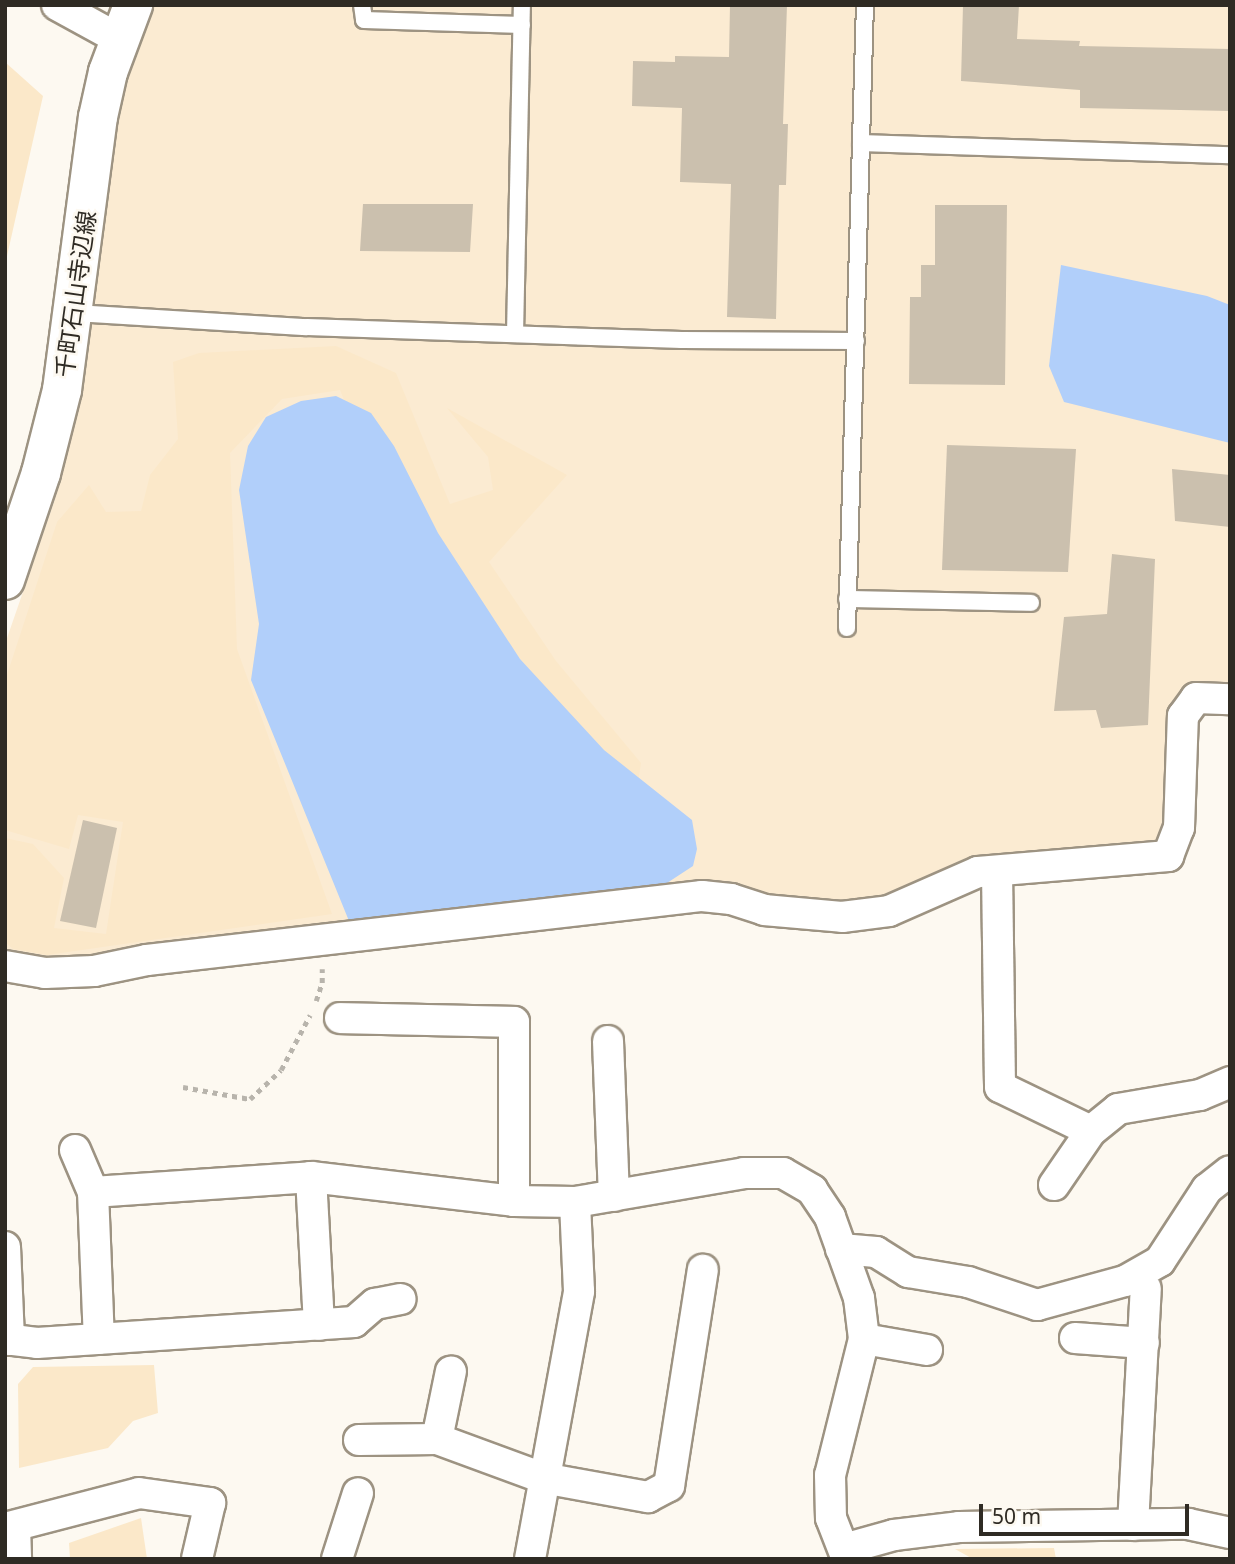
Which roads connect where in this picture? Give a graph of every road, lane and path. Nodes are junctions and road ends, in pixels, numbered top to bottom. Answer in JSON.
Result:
{"nodes":[{"id":1,"x":57,"y":5,"type":"edge"},
{"id":2,"x":362,"y":5,"type":"edge"},
{"id":3,"x":435,"y":5,"type":"edge"},
{"id":4,"x":522,"y":5,"type":"edge"},
{"id":5,"x":865,"y":5,"type":"edge"},
{"id":6,"x":126,"y":22,"type":"edge"},
{"id":7,"x":434,"y":22,"type":"junction"},
{"id":8,"x":522,"y":25,"type":"junction"},
{"id":9,"x":861,"y":144,"type":"junction"},
{"id":10,"x":1230,"y":155,"type":"edge"},
{"id":11,"x":75,"y":313,"type":"junction"},
{"id":12,"x":515,"y":334,"type":"junction"},
{"id":13,"x":856,"y":341,"type":"junction"},
{"id":14,"x":8,"y":561,"type":"edge"},
{"id":15,"x":847,"y":599,"type":"junction"},
{"id":16,"x":1031,"y":603,"type":"dead end"},
{"id":17,"x":847,"y":628,"type":"dead end"},
{"id":18,"x":1230,"y":699,"type":"edge"},
{"id":19,"x":997,"y":871,"type":"junction"},
{"id":20,"x":321,"y":940,"type":"junction"},
{"id":21,"x":5,"y":966,"type":"edge"},
{"id":22,"x":340,"y":1018,"type":"dead end"},
{"id":23,"x":608,"y":1041,"type":"dead end"},
{"id":24,"x":1230,"y":1082,"type":"edge"},
{"id":25,"x":183,"y":1087,"type":"dead end"},
{"id":26,"x":1091,"y":1131,"type":"junction"},
{"id":27,"x":75,"y":1150,"type":"dead end"},
{"id":28,"x":1230,"y":1171,"type":"edge"},
{"id":29,"x":311,"y":1177,"type":"junction"},
{"id":30,"x":1054,"y":1185,"type":"dead end"},
{"id":31,"x":93,"y":1192,"type":"junction"},
{"id":32,"x":614,"y":1196,"type":"junction"},
{"id":33,"x":514,"y":1201,"type":"junction"},
{"id":34,"x":575,"y":1202,"type":"junction"},
{"id":35,"x":5,"y":1247,"type":"edge"},
{"id":36,"x":841,"y":1249,"type":"junction"},
{"id":37,"x":703,"y":1270,"type":"dead end"},
{"id":38,"x":1146,"y":1289,"type":"dead end"},
{"id":39,"x":401,"y":1299,"type":"dead end"},
{"id":40,"x":319,"y":1325,"type":"junction"},
{"id":41,"x":1075,"y":1338,"type":"dead end"},
{"id":42,"x":99,"y":1339,"type":"junction"},
{"id":43,"x":864,"y":1339,"type":"junction"},
{"id":44,"x":7,"y":1340,"type":"edge"},
{"id":45,"x":1144,"y":1342,"type":"junction"},
{"id":46,"x":926,"y":1350,"type":"dead end"},
{"id":47,"x":452,"y":1371,"type":"dead end"},
{"id":48,"x":437,"y":1439,"type":"junction"},
{"id":49,"x":359,"y":1440,"type":"dead end"},
{"id":50,"x":544,"y":1478,"type":"junction"},
{"id":51,"x":358,"y":1493,"type":"dead end"},
{"id":52,"x":1133,"y":1525,"type":"junction"},
{"id":53,"x":10,"y":1527,"type":"edge"},
{"id":54,"x":1230,"y":1533,"type":"edge"},
{"id":55,"x":845,"y":1554,"type":"edge"},
{"id":56,"x":16,"y":1559,"type":"edge"},
{"id":57,"x":197,"y":1559,"type":"edge"},
{"id":58,"x":337,"y":1559,"type":"edge"},
{"id":59,"x":530,"y":1559,"type":"edge"}],
"edges":[{"from":1,"to":6,"type":"street"},
{"from":2,"to":7,"type":"lane"},
{"from":3,"to":7,"type":"lane"},
{"from":4,"to":8,"type":"lane"},
{"from":5,"to":9,"type":"lane"},
{"from":6,"to":11,"type":"main road","name":"千町石山寺辺線"},
{"from":7,"to":8,"type":"lane"},
{"from":8,"to":12,"type":"lane"},
{"from":9,"to":10,"type":"lane"},
{"from":9,"to":13,"type":"lane"},
{"from":11,"to":12,"type":"lane"},
{"from":11,"to":14,"type":"main road","name":"千町石山寺辺線"},
{"from":12,"to":13,"type":"lane"},
{"from":13,"to":15,"type":"lane"},
{"from":15,"to":16,"type":"lane"},
{"from":15,"to":17,"type":"lane"},
{"from":18,"to":19,"type":"street"},
{"from":19,"to":20,"type":"street"},
{"from":19,"to":26,"type":"street"},
{"from":20,"to":21,"type":"street"},
{"from":20,"to":25,"type":"path"},
{"from":22,"to":33,"type":"street"},
{"from":23,"to":32,"type":"street"},
{"from":24,"to":26,"type":"street"},
{"from":26,"to":30,"type":"street"},
{"from":27,"to":31,"type":"street"},
{"from":28,"to":36,"type":"street"},
{"from":29,"to":31,"type":"street"},
{"from":29,"to":33,"type":"street"},
{"from":29,"to":40,"type":"street"},
{"from":31,"to":42,"type":"street"},
{"from":32,"to":34,"type":"street"},
{"from":32,"to":36,"type":"street"},
{"from":33,"to":34,"type":"street"},
{"from":34,"to":50,"type":"street"},
{"from":35,"to":44,"type":"street"},
{"from":36,"to":43,"type":"street"},
{"from":37,"to":50,"type":"street"},
{"from":38,"to":45,"type":"street"},
{"from":39,"to":40,"type":"street"},
{"from":40,"to":42,"type":"street"},
{"from":41,"to":45,"type":"street"},
{"from":42,"to":44,"type":"street"},
{"from":43,"to":46,"type":"street"},
{"from":43,"to":55,"type":"street"},
{"from":45,"to":52,"type":"street"},
{"from":47,"to":48,"type":"street"},
{"from":48,"to":49,"type":"street"},
{"from":48,"to":50,"type":"street"},
{"from":50,"to":59,"type":"street"},
{"from":51,"to":58,"type":"street"},
{"from":52,"to":54,"type":"street"},
{"from":52,"to":55,"type":"street"},
{"from":53,"to":56,"type":"street"},
{"from":53,"to":57,"type":"street"}]}
